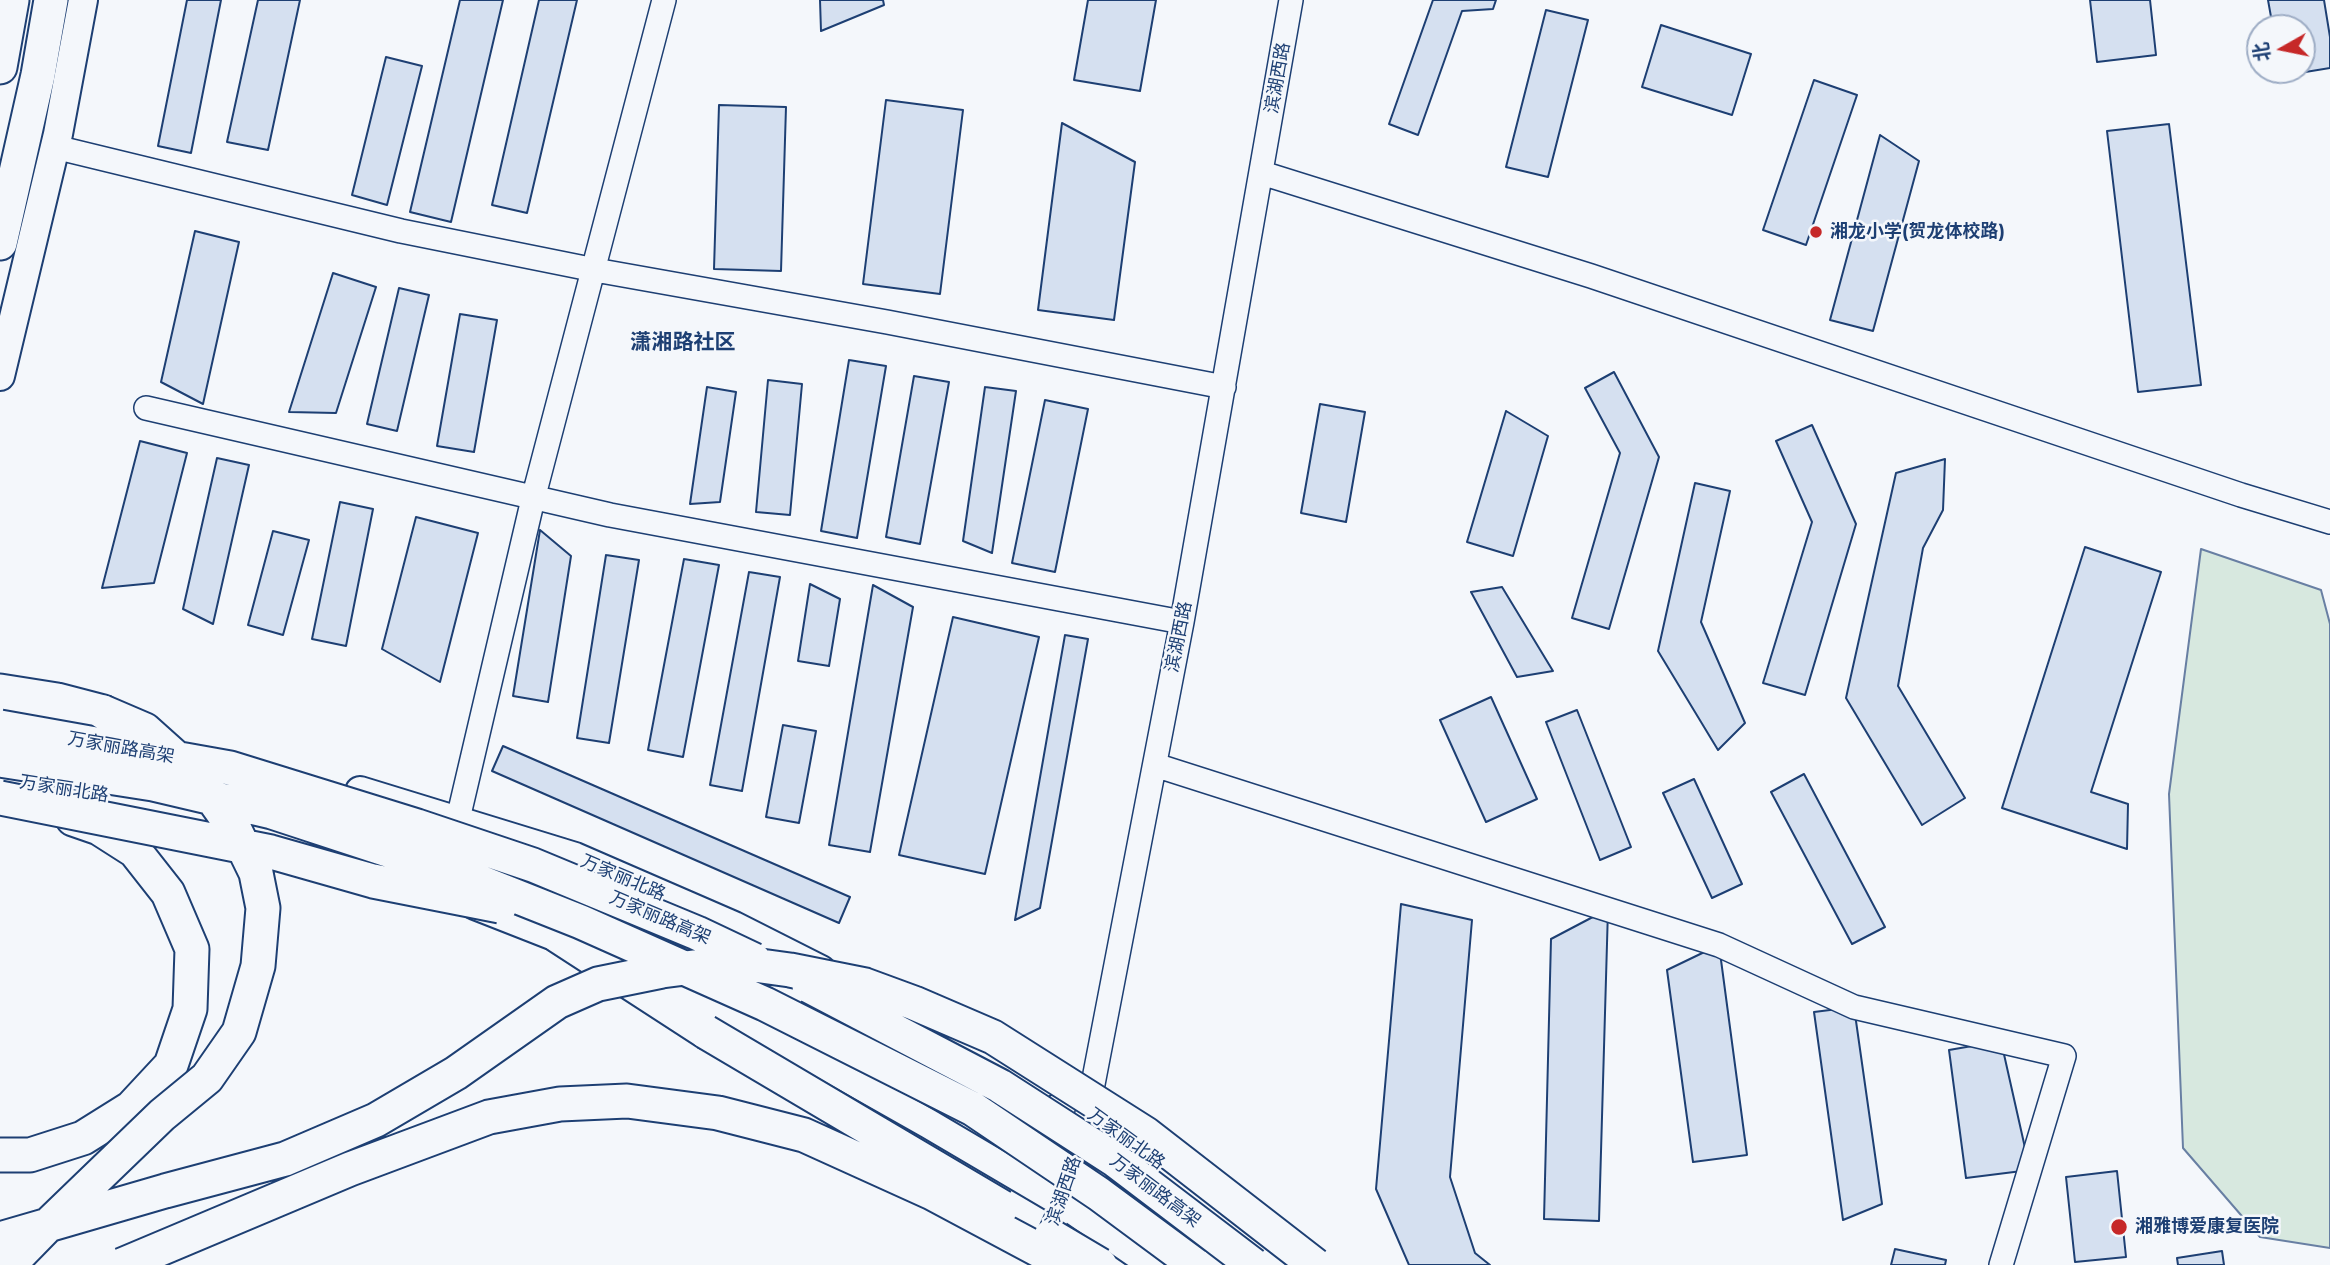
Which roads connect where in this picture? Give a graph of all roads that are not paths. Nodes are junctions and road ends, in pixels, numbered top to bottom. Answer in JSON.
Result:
{"nodes":[{"id":1,"x":12,"y":0,"type":"edge"},
{"id":2,"x":51,"y":0,"type":"edge"},
{"id":3,"x":83,"y":0,"type":"edge"},
{"id":4,"x":664,"y":0,"type":"edge"},
{"id":5,"x":1291,"y":0,"type":"edge"},
{"id":6,"x":0,"y":67,"type":"edge"},
{"id":7,"x":55,"y":146,"type":"junction"},
{"id":8,"x":1262,"y":173,"type":"junction"},
{"id":9,"x":0,"y":243,"type":"edge"},
{"id":10,"x":594,"y":270,"type":"junction"},
{"id":11,"x":0,"y":376,"type":"edge"},
{"id":12,"x":1224,"y":387,"type":"junction"},
{"id":13,"x":146,"y":408,"type":"dead end"},
{"id":14,"x":533,"y":499,"type":"junction"},
{"id":15,"x":2330,"y":522,"type":"edge"},
{"id":16,"x":1182,"y":622,"type":"junction"},
{"id":17,"x":0,"y":691,"type":"edge"},
{"id":18,"x":0,"y":710,"type":"edge"},
{"id":19,"x":0,"y":726,"type":"edge"},
{"id":20,"x":0,"y":760,"type":"edge"},
{"id":21,"x":1154,"y":765,"type":"junction"},
{"id":22,"x":0,"y":779,"type":"edge"},
{"id":23,"x":0,"y":798,"type":"edge"},
{"id":24,"x":36,"y":805,"type":"junction"},
{"id":25,"x":458,"y":819,"type":"dead end"},
{"id":26,"x":569,"y":929,"type":"junction"},
{"id":27,"x":1088,"y":1110,"type":"junction"},
{"id":28,"x":0,"y":1154,"type":"edge"},
{"id":29,"x":1063,"y":1203,"type":"junction"},
{"id":30,"x":0,"y":1239,"type":"edge"},
{"id":31,"x":9,"y":1265,"type":"edge"},
{"id":32,"x":122,"y":1265,"type":"edge"},
{"id":33,"x":1035,"y":1265,"type":"edge"},
{"id":34,"x":1067,"y":1265,"type":"edge"},
{"id":35,"x":1100,"y":1265,"type":"edge"},
{"id":36,"x":1153,"y":1265,"type":"edge"},
{"id":37,"x":1195,"y":1265,"type":"edge"},
{"id":38,"x":1253,"y":1265,"type":"edge"},
{"id":39,"x":1289,"y":1265,"type":"edge"},
{"id":40,"x":1315,"y":1265,"type":"edge"},
{"id":41,"x":2001,"y":1265,"type":"edge"}],
"edges":[{"from":1,"to":6,"type":"highway"},
{"from":2,"to":9,"type":"highway"},
{"from":3,"to":7,"type":"main road"},
{"from":4,"to":10,"type":"street"},
{"from":5,"to":8,"type":"street","name":"滨湖西路"},
{"from":7,"to":10,"type":"street"},
{"from":7,"to":11,"type":"main road"},
{"from":8,"to":12,"type":"street","name":"滨湖西路"},
{"from":8,"to":15,"type":"street"},
{"from":10,"to":12,"type":"street"},
{"from":10,"to":14,"type":"street"},
{"from":12,"to":16,"type":"street","name":"滨湖西路"},
{"from":13,"to":14,"type":"street"},
{"from":14,"to":16,"type":"street"},
{"from":14,"to":25,"type":"street"},
{"from":16,"to":21,"type":"street","name":"滨湖西路"},
{"from":17,"to":31,"type":"highway","bridge":true},
{"from":18,"to":27,"type":"main road","name":"万家丽北路"},
{"from":19,"to":38,"type":"highway","name":"万家丽路高架","bridge":true},
{"from":20,"to":26,"type":"highway","name":"万家丽路高架","bridge":true},
{"from":21,"to":27,"type":"street","name":"滨湖西路"},
{"from":21,"to":41,"type":"street"},
{"from":22,"to":26,"type":"main road","name":"万家丽北路"},
{"from":23,"to":24,"type":"highway","bridge":true},
{"from":24,"to":26,"type":"highway","bridge":true},
{"from":24,"to":28,"type":"highway","bridge":true},
{"from":26,"to":29,"type":"main road","name":"万家丽北路"},
{"from":26,"to":35,"type":"highway","bridge":true},
{"from":26,"to":37,"type":"highway","name":"万家丽路高架","bridge":true},
{"from":27,"to":29,"type":"street","name":"滨湖西路"},
{"from":27,"to":39,"type":"main road","name":"万家丽北路"},
{"from":29,"to":33,"type":"street","name":"滨湖西路"},
{"from":29,"to":36,"type":"main road","name":"万家丽北路"},
{"from":30,"to":40,"type":"highway","bridge":true},
{"from":32,"to":34,"type":"highway","bridge":true}]}
